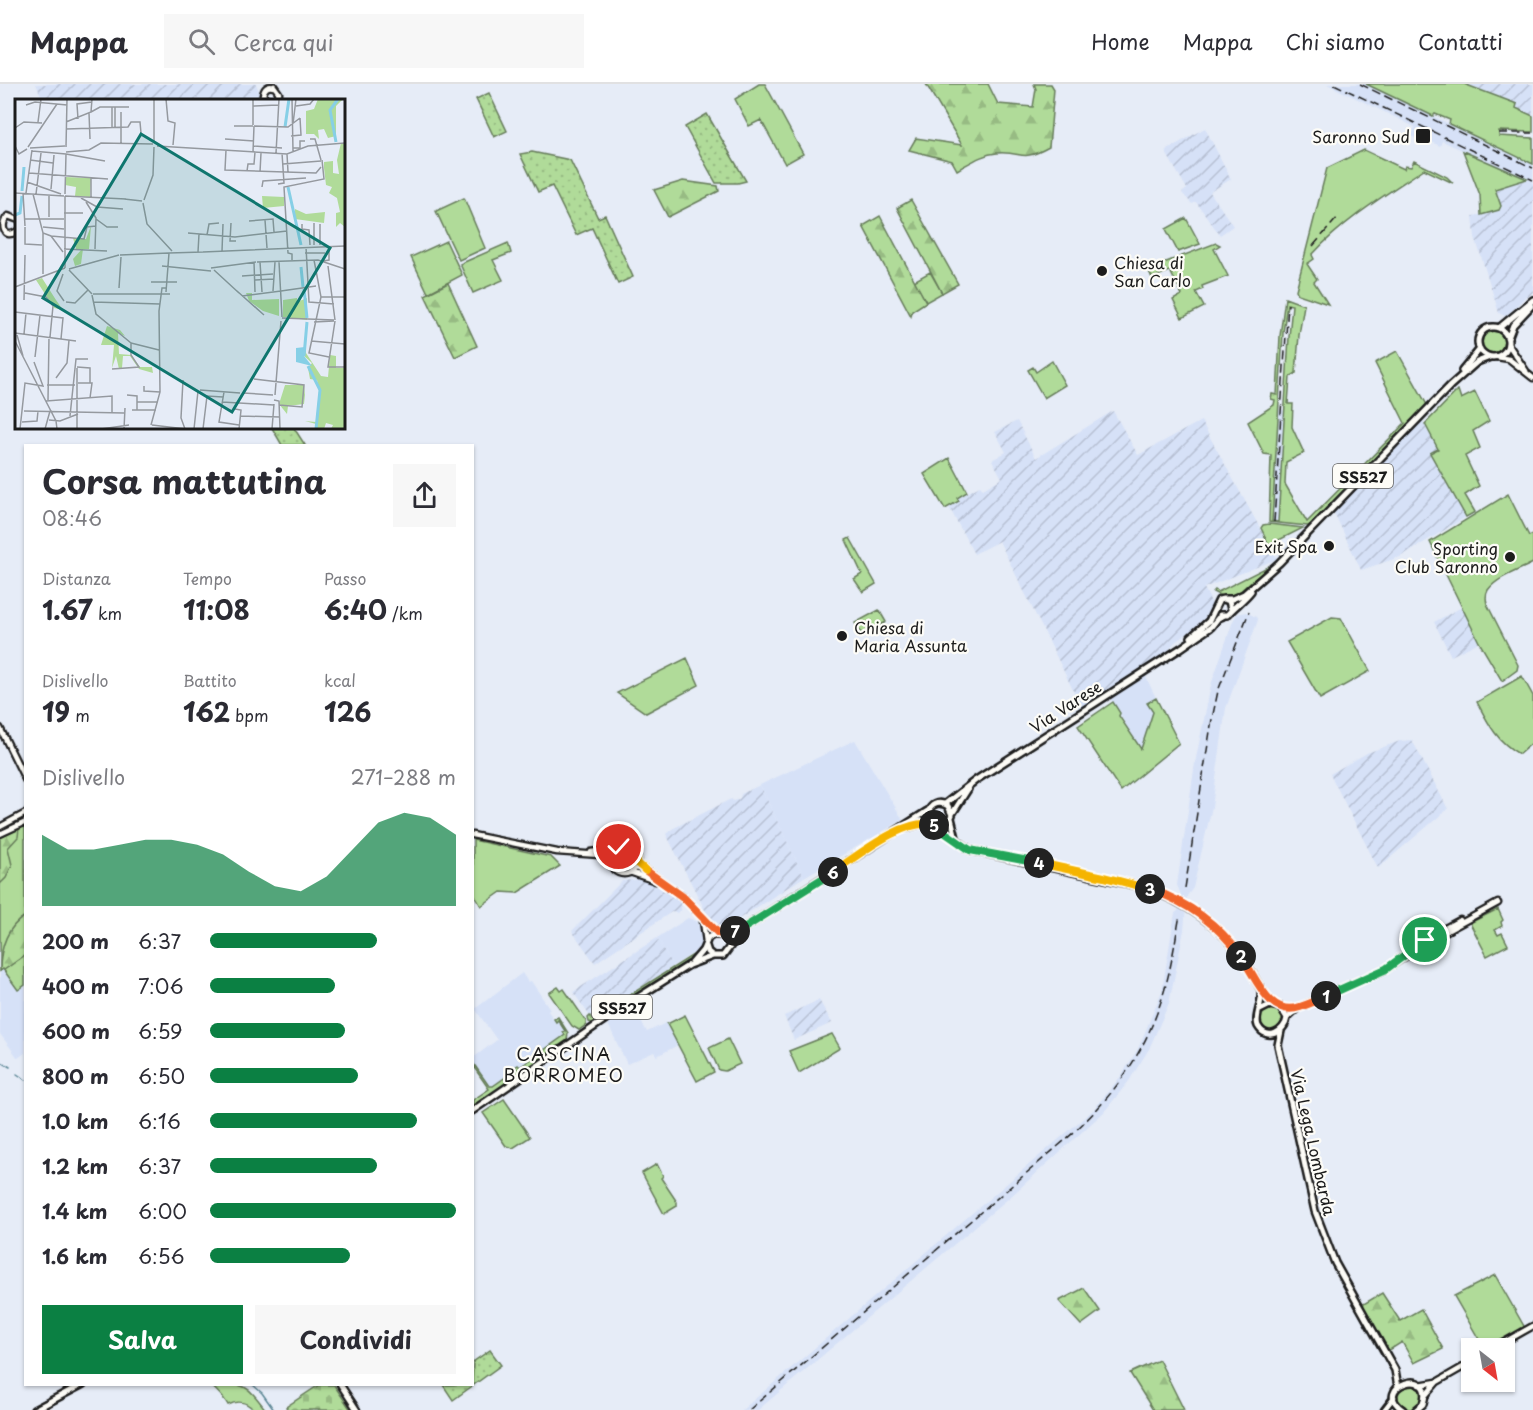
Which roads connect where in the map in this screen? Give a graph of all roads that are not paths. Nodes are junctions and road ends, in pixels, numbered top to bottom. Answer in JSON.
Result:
{"nodes":[{"id":1,"x":273,"y":85,"type":"edge"},
{"id":2,"x":265,"y":89,"type":"edge"},
{"id":3,"x":276,"y":99,"type":"edge"},
{"id":4,"x":15,"y":218,"type":"edge"},
{"id":5,"x":1,"y":229,"type":"edge"},
{"id":6,"x":15,"y":232,"type":"edge"},
{"id":7,"x":1533,"y":302,"type":"edge"},
{"id":8,"x":1499,"y":328,"type":"junction"},
{"id":9,"x":1508,"y":341,"type":"junction"},
{"id":10,"x":1480,"y":349,"type":"junction"},
{"id":11,"x":1490,"y":357,"type":"junction"},
{"id":12,"x":1497,"y":357,"type":"junction"},
{"id":13,"x":1527,"y":373,"type":"junction"},
{"id":14,"x":1533,"y":378,"type":"edge"},
{"id":15,"x":1450,"y":386,"type":"junction"},
{"id":16,"x":1275,"y":566,"type":"junction"},
{"id":17,"x":1225,"y":599,"type":"junction"},
{"id":18,"x":1215,"y":605,"type":"junction"},
{"id":19,"x":1231,"y":609,"type":"junction"},
{"id":20,"x":1223,"y":616,"type":"junction"},
{"id":21,"x":1169,"y":656,"type":"junction"},
{"id":22,"x":0,"y":729,"type":"edge"},
{"id":23,"x":9,"y":746,"type":"junction"},
{"id":24,"x":24,"y":772,"type":"edge"},
{"id":25,"x":24,"y":777,"type":"edge"},
{"id":26,"x":976,"y":780,"type":"junction"},
{"id":27,"x":945,"y":804,"type":"junction"},
{"id":28,"x":928,"y":810,"type":"junction"},
{"id":29,"x":24,"y":814,"type":"edge"},
{"id":30,"x":951,"y":816,"type":"junction"},
{"id":31,"x":24,"y":823,"type":"edge"},
{"id":32,"x":935,"y":825,"type":"junction"},
{"id":33,"x":0,"y":827,"type":"edge"},
{"id":34,"x":894,"y":833,"type":"junction"},
{"id":35,"x":0,"y":834,"type":"edge"},
{"id":36,"x":474,"y":835,"type":"edge"},
{"id":37,"x":956,"y":839,"type":"junction"},
{"id":38,"x":615,"y":849,"type":"junction"},
{"id":39,"x":564,"y":852,"type":"junction"},
{"id":40,"x":610,"y":861,"type":"junction"},
{"id":41,"x":637,"y":863,"type":"junction"},
{"id":42,"x":629,"y":872,"type":"junction"},
{"id":43,"x":664,"y":884,"type":"junction"},
{"id":44,"x":1498,"y":903,"type":"dead end"},
{"id":45,"x":702,"y":918,"type":"junction"},
{"id":46,"x":744,"y":928,"type":"junction"},
{"id":47,"x":721,"y":934,"type":"junction"},
{"id":48,"x":706,"y":944,"type":"junction"},
{"id":49,"x":730,"y":946,"type":"junction"},
{"id":50,"x":712,"y":956,"type":"junction"},
{"id":51,"x":689,"y":965,"type":"junction"},
{"id":52,"x":1260,"y":987,"type":"junction"},
{"id":53,"x":1277,"y":1006,"type":"junction"},
{"id":54,"x":1298,"y":1008,"type":"junction"},
{"id":55,"x":1260,"y":1010,"type":"junction"},
{"id":56,"x":1287,"y":1018,"type":"junction"},
{"id":57,"x":1281,"y":1031,"type":"junction"},
{"id":58,"x":1267,"y":1033,"type":"junction"},
{"id":59,"x":1278,"y":1045,"type":"junction"},
{"id":60,"x":474,"y":1110,"type":"edge"},
{"id":61,"x":1533,"y":1326,"type":"edge"},
{"id":62,"x":1512,"y":1338,"type":"edge"},
{"id":63,"x":1461,"y":1368,"type":"edge"},
{"id":64,"x":1395,"y":1370,"type":"junction"},
{"id":65,"x":1408,"y":1381,"type":"junction"},
{"id":66,"x":1437,"y":1382,"type":"junction"},
{"id":67,"x":1419,"y":1385,"type":"junction"},
{"id":68,"x":79,"y":1386,"type":"edge"},
{"id":69,"x":341,"y":1386,"type":"edge"},
{"id":70,"x":1398,"y":1387,"type":"junction"},
{"id":71,"x":1425,"y":1396,"type":"junction"},
{"id":72,"x":1394,"y":1397,"type":"junction"},
{"id":73,"x":1423,"y":1407,"type":"edge"},
{"id":74,"x":34,"y":1410,"type":"edge"},
{"id":75,"x":357,"y":1410,"type":"edge"},
{"id":76,"x":1384,"y":1410,"type":"edge"},
{"id":77,"x":1396,"y":1410,"type":"edge"},
{"id":78,"x":1402,"y":1410,"type":"edge"},
{"id":79,"x":1416,"y":1410,"type":"edge"}],
"edges":[{"from":1,"to":2,"type":"street"},
{"from":1,"to":3,"type":"street"},
{"from":4,"to":5,"type":"street"},
{"from":5,"to":6,"type":"street"},
{"from":7,"to":8,"type":"main road"},
{"from":7,"to":9,"type":"main road"},
{"from":8,"to":9,"type":"main road"},
{"from":8,"to":10,"type":"main road"},
{"from":9,"to":12,"type":"main road"},
{"from":9,"to":13,"type":"street"},
{"from":10,"to":11,"type":"main road"},
{"from":10,"to":15,"type":"main road","number":"SS527"},
{"from":11,"to":12,"type":"main road"},
{"from":11,"to":15,"type":"main road","number":"SS527"},
{"from":12,"to":13,"type":"street"},
{"from":13,"to":14,"type":"street"},
{"from":15,"to":16,"type":"main road","number":"SS527"},
{"from":16,"to":17,"type":"main road","number":"SS527"},
{"from":16,"to":19,"type":"main road","number":"SS527"},
{"from":17,"to":18,"type":"main road"},
{"from":17,"to":19,"type":"main road"},
{"from":18,"to":20,"type":"main road"},
{"from":18,"to":21,"type":"main road","name":"Via Varese","number":"SS527"},
{"from":19,"to":20,"type":"main road"},
{"from":20,"to":21,"type":"main road","name":"Via Varese","number":"SS527"},
{"from":21,"to":26,"type":"main road","name":"Via Varese","number":"SS527"},
{"from":22,"to":23,"type":"street"},
{"from":23,"to":24,"type":"street"},
{"from":23,"to":25,"type":"street"},
{"from":26,"to":27,"type":"main road","name":"Via Varese","number":"SS527"},
{"from":26,"to":30,"type":"main road","name":"Via Varese","number":"SS527"},
{"from":27,"to":28,"type":"main road","number":"SS527"},
{"from":27,"to":30,"type":"main road"},
{"from":28,"to":32,"type":"main road"},
{"from":28,"to":34,"type":"main road","number":"SS527"},
{"from":29,"to":33,"type":"street"},
{"from":30,"to":32,"type":"main road","number":"SS527"},
{"from":30,"to":37,"type":"main road"},
{"from":31,"to":35,"type":"street"},
{"from":32,"to":34,"type":"main road","number":"SS527"},
{"from":32,"to":37,"type":"main road"},
{"from":34,"to":46,"type":"main road","number":"SS527"},
{"from":36,"to":39,"type":"street"},
{"from":37,"to":52,"type":"main road"},
{"from":38,"to":39,"type":"street"},
{"from":38,"to":40,"type":"street"},
{"from":38,"to":41,"type":"street"},
{"from":39,"to":40,"type":"street"},
{"from":40,"to":42,"type":"street"},
{"from":41,"to":42,"type":"street"},
{"from":41,"to":43,"type":"street"},
{"from":42,"to":43,"type":"street"},
{"from":43,"to":45,"type":"street"},
{"from":44,"to":54,"type":"street"},
{"from":45,"to":47,"type":"street"},
{"from":45,"to":48,"type":"street"},
{"from":46,"to":47,"type":"main road","number":"SS527"},
{"from":46,"to":49,"type":"main road","number":"SS527"},
{"from":47,"to":48,"type":"main road","number":"SS527"},
{"from":47,"to":49,"type":"main road"},
{"from":48,"to":50,"type":"main road"},
{"from":48,"to":51,"type":"main road","number":"SS527"},
{"from":49,"to":50,"type":"main road","number":"SS527"},
{"from":50,"to":51,"type":"main road","number":"SS527"},
{"from":51,"to":60,"type":"main road","number":"SS527"},
{"from":52,"to":53,"type":"main road"},
{"from":52,"to":55,"type":"main road"},
{"from":53,"to":54,"type":"street"},
{"from":53,"to":55,"type":"main road"},
{"from":53,"to":56,"type":"main road"},
{"from":54,"to":56,"type":"street"},
{"from":55,"to":58,"type":"main road"},
{"from":56,"to":57,"type":"main road"},
{"from":57,"to":58,"type":"main road"},
{"from":57,"to":59,"type":"main road","name":"Via Lega Lombarda"},
{"from":58,"to":59,"type":"main road","name":"Via Lega Lombarda"},
{"from":59,"to":64,"type":"main road","name":"Via Lega Lombarda"},
{"from":61,"to":62,"type":"street"},
{"from":63,"to":66,"type":"street"},
{"from":64,"to":65,"type":"main road","name":"Via Lega Lombarda"},
{"from":64,"to":70,"type":"main road","name":"Via Lega Lombarda"},
{"from":65,"to":67,"type":"main road"},
{"from":65,"to":70,"type":"main road"},
{"from":66,"to":67,"type":"street"},
{"from":66,"to":71,"type":"street"},
{"from":67,"to":71,"type":"main road"},
{"from":68,"to":74,"type":"main road"},
{"from":69,"to":75,"type":"street"},
{"from":70,"to":72,"type":"main road"},
{"from":71,"to":73,"type":"main road"},
{"from":72,"to":76,"type":"street"},
{"from":72,"to":78,"type":"main road"},
{"from":73,"to":79,"type":"main road"},
{"from":77,"to":78,"type":"street"}]}
